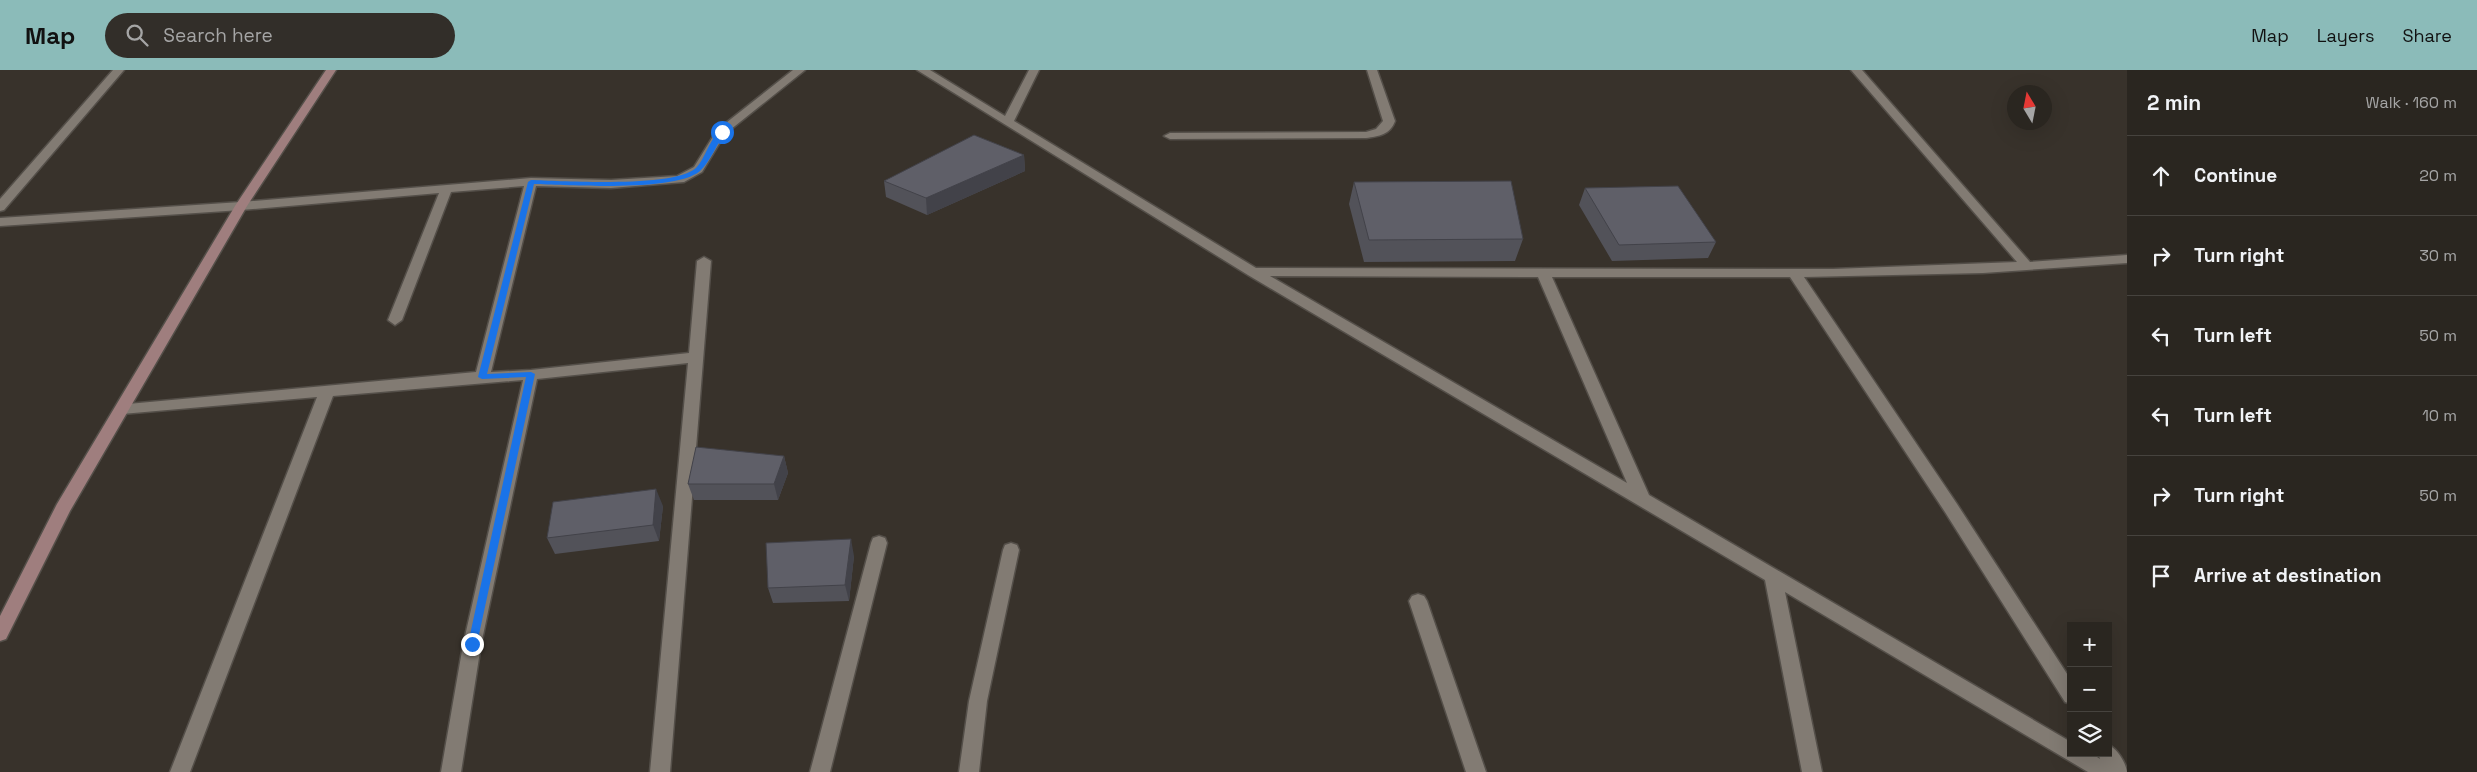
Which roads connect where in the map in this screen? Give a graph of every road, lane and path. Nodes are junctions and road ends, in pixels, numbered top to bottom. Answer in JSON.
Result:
{"nodes":[{"id":1,"x":119,"y":70,"type":"edge"},
{"id":2,"x":331,"y":70,"type":"edge"},
{"id":3,"x":800,"y":70,"type":"edge"},
{"id":4,"x":922,"y":70,"type":"edge"},
{"id":5,"x":1034,"y":70,"type":"edge"},
{"id":6,"x":1372,"y":70,"type":"edge"},
{"id":7,"x":1856,"y":70,"type":"edge"},
{"id":8,"x":1008,"y":121,"type":"junction"},
{"id":9,"x":1170,"y":136,"type":"dead end"},
{"id":10,"x":531,"y":182,"type":"junction"},
{"id":11,"x":447,"y":188,"type":"junction"},
{"id":12,"x":241,"y":206,"type":"junction"},
{"id":13,"x":0,"y":207,"type":"edge"},
{"id":14,"x":0,"y":222,"type":"edge"},
{"id":15,"x":2127,"y":259,"type":"edge"},
{"id":16,"x":704,"y":261,"type":"dead end"},
{"id":17,"x":2026,"y":265,"type":"junction"},
{"id":18,"x":1253,"y":272,"type":"junction"},
{"id":19,"x":1543,"y":272,"type":"junction"},
{"id":20,"x":1794,"y":273,"type":"junction"},
{"id":21,"x":395,"y":320,"type":"dead end"},
{"id":22,"x":697,"y":357,"type":"junction"},
{"id":23,"x":531,"y":374,"type":"junction"},
{"id":24,"x":482,"y":377,"type":"junction"},
{"id":25,"x":327,"y":391,"type":"junction"},
{"id":26,"x":122,"y":409,"type":"junction"},
{"id":27,"x":1642,"y":498,"type":"junction"},
{"id":28,"x":878,"y":543,"type":"dead end"},
{"id":29,"x":1012,"y":550,"type":"dead end"},
{"id":30,"x":1772,"y":576,"type":"junction"},
{"id":31,"x":1418,"y":601,"type":"dead end"},
{"id":32,"x":0,"y":634,"type":"edge"},
{"id":33,"x":2067,"y":690,"type":"edge"},
{"id":34,"x":2067,"y":749,"type":"edge"},
{"id":35,"x":2080,"y":757,"type":"edge"},
{"id":36,"x":2110,"y":757,"type":"edge"},
{"id":37,"x":180,"y":772,"type":"edge"},
{"id":38,"x":451,"y":772,"type":"edge"},
{"id":39,"x":660,"y":772,"type":"edge"},
{"id":40,"x":820,"y":772,"type":"edge"},
{"id":41,"x":969,"y":772,"type":"edge"},
{"id":42,"x":1476,"y":772,"type":"edge"},
{"id":43,"x":1812,"y":772,"type":"edge"},
{"id":44,"x":2105,"y":772,"type":"edge"},
{"id":45,"x":2119,"y":772,"type":"edge"}],
"edges":[{"from":1,"to":13,"type":"street"},
{"from":2,"to":12,"type":"street"},
{"from":3,"to":10,"type":"street"},
{"from":4,"to":8,"type":"street"},
{"from":5,"to":8,"type":"street"},
{"from":6,"to":9,"type":"street"},
{"from":7,"to":17,"type":"street"},
{"from":8,"to":18,"type":"street"},
{"from":10,"to":11,"type":"street"},
{"from":10,"to":24,"type":"street"},
{"from":11,"to":12,"type":"street"},
{"from":11,"to":21,"type":"street"},
{"from":12,"to":14,"type":"street"},
{"from":12,"to":26,"type":"street"},
{"from":15,"to":17,"type":"street"},
{"from":16,"to":22,"type":"street"},
{"from":17,"to":20,"type":"street"},
{"from":18,"to":19,"type":"street"},
{"from":18,"to":27,"type":"street"},
{"from":19,"to":20,"type":"street"},
{"from":19,"to":27,"type":"street"},
{"from":20,"to":33,"type":"street"},
{"from":22,"to":23,"type":"street"},
{"from":22,"to":39,"type":"street"},
{"from":23,"to":24,"type":"street"},
{"from":23,"to":38,"type":"street"},
{"from":24,"to":25,"type":"street"},
{"from":25,"to":26,"type":"street"},
{"from":25,"to":37,"type":"street"},
{"from":26,"to":32,"type":"street"},
{"from":27,"to":30,"type":"street"},
{"from":28,"to":40,"type":"street"},
{"from":29,"to":41,"type":"street"},
{"from":30,"to":34,"type":"street"},
{"from":30,"to":43,"type":"street"},
{"from":31,"to":42,"type":"street"},
{"from":35,"to":44,"type":"street"},
{"from":36,"to":45,"type":"street"}]}
